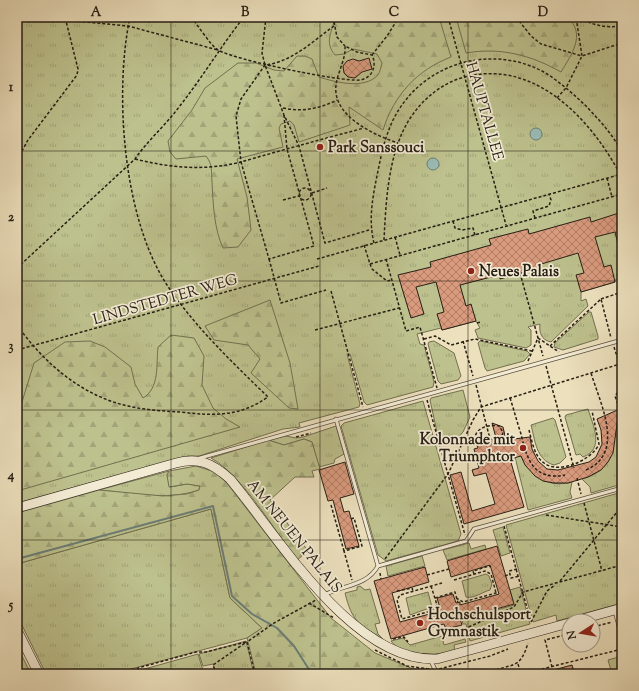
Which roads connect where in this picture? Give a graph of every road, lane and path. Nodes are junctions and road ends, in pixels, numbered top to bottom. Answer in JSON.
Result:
{"nodes":[{"id":1,"x":58,"y":17,"type":"edge"},
{"id":2,"x":130,"y":17,"type":"edge"},
{"id":3,"x":191,"y":17,"type":"edge"},
{"id":4,"x":244,"y":17,"type":"edge"},
{"id":5,"x":266,"y":17,"type":"edge"},
{"id":6,"x":333,"y":17,"type":"edge"},
{"id":7,"x":400,"y":17,"type":"edge"},
{"id":8,"x":448,"y":17,"type":"edge"},
{"id":9,"x":516,"y":17,"type":"edge"},
{"id":10,"x":578,"y":17,"type":"edge"},
{"id":11,"x":65,"y":18,"type":"edge"},
{"id":12,"x":128,"y":26,"type":"junction"},
{"id":13,"x":334,"y":26,"type":"junction"},
{"id":14,"x":622,"y":26,"type":"edge"},
{"id":15,"x":622,"y":43,"type":"edge"},
{"id":16,"x":345,"y":46,"type":"junction"},
{"id":17,"x":218,"y":50,"type":"junction"},
{"id":18,"x":372,"y":55,"type":"junction"},
{"id":19,"x":582,"y":56,"type":"junction"},
{"id":20,"x":461,"y":62,"type":"junction"},
{"id":21,"x":265,"y":64,"type":"junction"},
{"id":22,"x":465,"y":76,"type":"junction"},
{"id":23,"x":338,"y":77,"type":"junction"},
{"id":24,"x":566,"y":88,"type":"junction"},
{"id":25,"x":557,"y":98,"type":"junction"},
{"id":26,"x":337,"y":100,"type":"junction"},
{"id":27,"x":282,"y":107,"type":"junction"},
{"id":28,"x":284,"y":115,"type":"junction"},
{"id":29,"x":364,"y":128,"type":"junction"},
{"id":30,"x":385,"y":139,"type":"junction"},
{"id":31,"x":398,"y":143,"type":"junction"},
{"id":32,"x":299,"y":146,"type":"junction"},
{"id":33,"x":287,"y":149,"type":"junction"},
{"id":34,"x":622,"y":153,"type":"edge"},
{"id":35,"x":135,"y":159,"type":"junction"},
{"id":36,"x":17,"y":160,"type":"edge"},
{"id":37,"x":241,"y":162,"type":"junction"},
{"id":38,"x":128,"y":166,"type":"junction"},
{"id":39,"x":621,"y":174,"type":"edge"},
{"id":40,"x":607,"y":178,"type":"junction"},
{"id":41,"x":327,"y":188,"type":"dead end"},
{"id":42,"x":312,"y":192,"type":"junction"},
{"id":43,"x":549,"y":194,"type":"junction"},
{"id":44,"x":622,"y":194,"type":"edge"},
{"id":45,"x":300,"y":196,"type":"junction"},
{"id":46,"x":612,"y":197,"type":"junction"},
{"id":47,"x":283,"y":200,"type":"dead end"},
{"id":48,"x":501,"y":208,"type":"junction"},
{"id":49,"x":535,"y":218,"type":"junction"},
{"id":50,"x":453,"y":221,"type":"junction"},
{"id":51,"x":506,"y":226,"type":"junction"},
{"id":52,"x":369,"y":230,"type":"dead end"},
{"id":53,"x":475,"y":235,"type":"junction"},
{"id":54,"x":395,"y":237,"type":"junction"},
{"id":55,"x":384,"y":240,"type":"junction"},
{"id":56,"x":374,"y":243,"type":"junction"},
{"id":57,"x":364,"y":245,"type":"junction"},
{"id":58,"x":400,"y":255,"type":"junction"},
{"id":59,"x":269,"y":259,"type":"junction"},
{"id":60,"x":317,"y":259,"type":"dead end"},
{"id":61,"x":386,"y":259,"type":"junction"},
{"id":62,"x":370,"y":264,"type":"junction"},
{"id":63,"x":319,"y":266,"type":"dead end"},
{"id":64,"x":17,"y":268,"type":"edge"},
{"id":65,"x":520,"y":273,"type":"dead end"},
{"id":66,"x":274,"y":278,"type":"junction"},
{"id":67,"x":392,"y":280,"type":"junction"},
{"id":68,"x":326,"y":290,"type":"dead end"},
{"id":69,"x":331,"y":291,"type":"dead end"},
{"id":70,"x":622,"y":292,"type":"edge"},
{"id":71,"x":601,"y":299,"type":"junction"},
{"id":72,"x":182,"y":305,"type":"junction"},
{"id":73,"x":399,"y":308,"type":"junction"},
{"id":74,"x":481,"y":322,"type":"dead end"},
{"id":75,"x":340,"y":323,"type":"junction"},
{"id":76,"x":477,"y":323,"type":"dead end"},
{"id":77,"x":17,"y":325,"type":"edge"},
{"id":78,"x":315,"y":330,"type":"dead end"},
{"id":79,"x":538,"y":338,"type":"junction"},
{"id":80,"x":424,"y":339,"type":"junction"},
{"id":81,"x":622,"y":340,"type":"edge"},
{"id":82,"x":463,"y":341,"type":"junction"},
{"id":83,"x":613,"y":342,"type":"junction"},
{"id":84,"x":32,"y":346,"type":"junction"},
{"id":85,"x":550,"y":346,"type":"junction"},
{"id":86,"x":17,"y":350,"type":"edge"},
{"id":87,"x":532,"y":351,"type":"junction"},
{"id":88,"x":565,"y":355,"type":"junction"},
{"id":89,"x":544,"y":361,"type":"junction"},
{"id":90,"x":620,"y":364,"type":"junction"},
{"id":91,"x":525,"y":366,"type":"junction"},
{"id":92,"x":622,"y":372,"type":"edge"},
{"id":93,"x":591,"y":373,"type":"junction"},
{"id":94,"x":474,"y":380,"type":"junction"},
{"id":95,"x":551,"y":386,"type":"junction"},
{"id":96,"x":438,"y":390,"type":"junction"},
{"id":97,"x":622,"y":390,"type":"edge"},
{"id":98,"x":425,"y":394,"type":"junction"},
{"id":99,"x":510,"y":398,"type":"junction"},
{"id":100,"x":622,"y":404,"type":"edge"},
{"id":101,"x":482,"y":407,"type":"junction"},
{"id":102,"x":364,"y":411,"type":"junction"},
{"id":103,"x":592,"y":412,"type":"dead end"},
{"id":104,"x":336,"y":419,"type":"junction"},
{"id":105,"x":487,"y":427,"type":"junction"},
{"id":106,"x":529,"y":430,"type":"dead end"},
{"id":107,"x":490,"y":439,"type":"dead end"},
{"id":108,"x":498,"y":440,"type":"dead end"},
{"id":109,"x":485,"y":443,"type":"dead end"},
{"id":110,"x":197,"y":460,"type":"junction"},
{"id":111,"x":573,"y":464,"type":"junction"},
{"id":112,"x":574,"y":468,"type":"dead end"},
{"id":113,"x":586,"y":470,"type":"dead end"},
{"id":114,"x":448,"y":474,"type":"junction"},
{"id":115,"x":566,"y":475,"type":"dead end"},
{"id":116,"x":577,"y":478,"type":"dead end"},
{"id":117,"x":622,"y":488,"type":"edge"},
{"id":118,"x":582,"y":499,"type":"junction"},
{"id":119,"x":331,"y":506,"type":"dead end"},
{"id":120,"x":622,"y":506,"type":"edge"},
{"id":121,"x":17,"y":508,"type":"edge"},
{"id":122,"x":544,"y":510,"type":"junction"},
{"id":123,"x":351,"y":518,"type":"dead end"},
{"id":124,"x":503,"y":521,"type":"junction"},
{"id":125,"x":588,"y":521,"type":"junction"},
{"id":126,"x":607,"y":523,"type":"junction"},
{"id":127,"x":622,"y":527,"type":"edge"},
{"id":128,"x":594,"y":540,"type":"junction"},
{"id":129,"x":466,"y":541,"type":"junction"},
{"id":130,"x":344,"y":551,"type":"junction"},
{"id":131,"x":622,"y":565,"type":"edge"},
{"id":132,"x":378,"y":566,"type":"junction"},
{"id":133,"x":449,"y":569,"type":"dead end"},
{"id":134,"x":516,"y":569,"type":"junction"},
{"id":135,"x":602,"y":571,"type":"junction"},
{"id":136,"x":487,"y":572,"type":"junction"},
{"id":137,"x":474,"y":574,"type":"junction"},
{"id":138,"x":510,"y":574,"type":"junction"},
{"id":139,"x":427,"y":575,"type":"dead end"},
{"id":140,"x":505,"y":576,"type":"dead end"},
{"id":141,"x":519,"y":576,"type":"junction"},
{"id":142,"x":381,"y":579,"type":"dead end"},
{"id":143,"x":454,"y":580,"type":"dead end"},
{"id":144,"x":442,"y":583,"type":"dead end"},
{"id":145,"x":559,"y":583,"type":"junction"},
{"id":146,"x":353,"y":584,"type":"junction"},
{"id":147,"x":432,"y":586,"type":"junction"},
{"id":148,"x":413,"y":591,"type":"junction"},
{"id":149,"x":523,"y":592,"type":"junction"},
{"id":150,"x":400,"y":595,"type":"junction"},
{"id":151,"x":323,"y":596,"type":"junction"},
{"id":152,"x":435,"y":598,"type":"junction"},
{"id":153,"x":456,"y":598,"type":"junction"},
{"id":154,"x":458,"y":603,"type":"dead end"},
{"id":155,"x":437,"y":605,"type":"junction"},
{"id":156,"x":438,"y":608,"type":"dead end"},
{"id":157,"x":618,"y":609,"type":"edge"},
{"id":158,"x":601,"y":614,"type":"edge"},
{"id":159,"x":617,"y":621,"type":"junction"},
{"id":160,"x":531,"y":622,"type":"junction"},
{"id":161,"x":601,"y":625,"type":"edge"},
{"id":162,"x":561,"y":626,"type":"edge"},
{"id":163,"x":464,"y":629,"type":"dead end"},
{"id":164,"x":17,"y":630,"type":"edge"},
{"id":165,"x":532,"y":636,"type":"junction"},
{"id":166,"x":561,"y":636,"type":"edge"},
{"id":167,"x":622,"y":638,"type":"edge"},
{"id":168,"x":390,"y":640,"type":"dead end"},
{"id":169,"x":246,"y":642,"type":"junction"},
{"id":170,"x":408,"y":642,"type":"dead end"},
{"id":171,"x":513,"y":646,"type":"dead end"},
{"id":172,"x":622,"y":649,"type":"edge"},
{"id":173,"x":430,"y":659,"type":"junction"},
{"id":174,"x":518,"y":664,"type":"junction"},
{"id":175,"x":552,"y":667,"type":"junction"},
{"id":176,"x":435,"y":670,"type":"junction"},
{"id":177,"x":494,"y":670,"type":"junction"},
{"id":178,"x":39,"y":674,"type":"edge"},
{"id":179,"x":135,"y":674,"type":"edge"},
{"id":180,"x":216,"y":674,"type":"edge"},
{"id":181,"x":254,"y":674,"type":"edge"},
{"id":182,"x":437,"y":674,"type":"edge"},
{"id":183,"x":481,"y":674,"type":"edge"},
{"id":184,"x":495,"y":674,"type":"edge"},
{"id":185,"x":521,"y":674,"type":"edge"}],
"edges":[{"from":1,"to":11,"type":"path"},
{"from":2,"to":12,"type":"path"},
{"from":3,"to":17,"type":"path"},
{"from":4,"to":17,"type":"path"},
{"from":5,"to":21,"type":"path"},
{"from":6,"to":13,"type":"path"},
{"from":7,"to":18,"type":"path"},
{"from":8,"to":20,"type":"path","name":"HAUPTALLEE"},
{"from":9,"to":19,"type":"path"},
{"from":10,"to":14,"type":"path"},
{"from":10,"to":19,"type":"path"},
{"from":11,"to":12,"type":"path"},
{"from":11,"to":36,"type":"path"},
{"from":12,"to":17,"type":"path"},
{"from":12,"to":38,"type":"path"},
{"from":13,"to":16,"type":"path"},
{"from":13,"to":21,"type":"path"},
{"from":15,"to":19,"type":"path"},
{"from":16,"to":18,"type":"path"},
{"from":16,"to":23,"type":"path"},
{"from":17,"to":21,"type":"path"},
{"from":17,"to":35,"type":"path"},
{"from":18,"to":23,"type":"path"},
{"from":19,"to":24,"type":"path"},
{"from":20,"to":22,"type":"path","name":"HAUPTALLEE"},
{"from":20,"to":24,"type":"path"},
{"from":20,"to":30,"type":"path"},
{"from":21,"to":23,"type":"path"},
{"from":21,"to":27,"type":"path"},
{"from":21,"to":37,"type":"path"},
{"from":22,"to":25,"type":"path"},
{"from":22,"to":31,"type":"path"},
{"from":22,"to":48,"type":"path","name":"HAUPTALLEE"},
{"from":23,"to":26,"type":"path"},
{"from":24,"to":25,"type":"path"},
{"from":24,"to":34,"type":"path"},
{"from":25,"to":39,"type":"path"},
{"from":26,"to":27,"type":"path"},
{"from":26,"to":29,"type":"path"},
{"from":27,"to":28,"type":"path"},
{"from":28,"to":32,"type":"path"},
{"from":28,"to":33,"type":"path"},
{"from":29,"to":30,"type":"path"},
{"from":29,"to":32,"type":"path"},
{"from":30,"to":31,"type":"path"},
{"from":30,"to":56,"type":"path"},
{"from":31,"to":55,"type":"path"},
{"from":32,"to":33,"type":"path"},
{"from":32,"to":42,"type":"path"},
{"from":33,"to":37,"type":"path"},
{"from":33,"to":45,"type":"path"},
{"from":35,"to":37,"type":"path"},
{"from":35,"to":38,"type":"path"},
{"from":37,"to":59,"type":"path"},
{"from":38,"to":64,"type":"path"},
{"from":38,"to":72,"type":"path"},
{"from":39,"to":40,"type":"path"},
{"from":40,"to":43,"type":"path"},
{"from":40,"to":46,"type":"path"},
{"from":41,"to":42,"type":"path"},
{"from":42,"to":45,"type":"path"},
{"from":42,"to":45,"type":"path"},
{"from":42,"to":52,"type":"path"},
{"from":43,"to":48,"type":"path"},
{"from":43,"to":49,"type":"path"},
{"from":44,"to":46,"type":"path"},
{"from":45,"to":47,"type":"path"},
{"from":45,"to":59,"type":"path"},
{"from":46,"to":49,"type":"path"},
{"from":48,"to":50,"type":"path"},
{"from":48,"to":51,"type":"path","name":"HAUPTALLEE"},
{"from":49,"to":51,"type":"path"},
{"from":50,"to":53,"type":"path"},
{"from":50,"to":54,"type":"path"},
{"from":51,"to":53,"type":"path"},
{"from":53,"to":58,"type":"path"},
{"from":54,"to":55,"type":"path"},
{"from":54,"to":58,"type":"path"},
{"from":55,"to":56,"type":"path"},
{"from":56,"to":57,"type":"path"},
{"from":57,"to":60,"type":"path"},
{"from":57,"to":62,"type":"path"},
{"from":58,"to":61,"type":"path"},
{"from":59,"to":66,"type":"path"},
{"from":61,"to":62,"type":"path"},
{"from":61,"to":67,"type":"path"},
{"from":62,"to":67,"type":"path"},
{"from":63,"to":66,"type":"path","name":"LINDSTEDTER WEG"},
{"from":65,"to":79,"type":"path"},
{"from":66,"to":68,"type":"path"},
{"from":66,"to":72,"type":"path","name":"LINDSTEDTER WEG"},
{"from":67,"to":73,"type":"path"},
{"from":69,"to":75,"type":"path"},
{"from":70,"to":71,"type":"path"},
{"from":71,"to":83,"type":"path"},
{"from":71,"to":85,"type":"path"},
{"from":72,"to":84,"type":"path","name":"LINDSTEDTER WEG"},
{"from":72,"to":84,"type":"path"},
{"from":73,"to":75,"type":"path"},
{"from":73,"to":80,"type":"path"},
{"from":74,"to":76,"type":"path"},
{"from":75,"to":78,"type":"path"},
{"from":75,"to":102,"type":"path"},
{"from":77,"to":84,"type":"path"},
{"from":79,"to":85,"type":"path"},
{"from":79,"to":87,"type":"path"},
{"from":79,"to":89,"type":"path"},
{"from":80,"to":82,"type":"path"},
{"from":80,"to":96,"type":"path"},
{"from":81,"to":83,"type":"lane"},
{"from":82,"to":87,"type":"path"},
{"from":82,"to":94,"type":"path"},
{"from":83,"to":88,"type":"lane"},
{"from":83,"to":90,"type":"path"},
{"from":84,"to":86,"type":"path","name":"LINDSTEDTER WEG"},
{"from":85,"to":88,"type":"path"},
{"from":87,"to":91,"type":"path"},
{"from":88,"to":89,"type":"lane"},
{"from":89,"to":91,"type":"lane"},
{"from":89,"to":95,"type":"path"},
{"from":90,"to":92,"type":"path"},
{"from":90,"to":93,"type":"path"},
{"from":91,"to":94,"type":"lane"},
{"from":93,"to":95,"type":"path"},
{"from":93,"to":113,"type":"path"},
{"from":94,"to":96,"type":"lane"},
{"from":94,"to":101,"type":"path"},
{"from":95,"to":99,"type":"path"},
{"from":95,"to":111,"type":"path"},
{"from":96,"to":98,"type":"lane"},
{"from":97,"to":100,"type":"path"},
{"from":98,"to":102,"type":"lane"},
{"from":98,"to":114,"type":"path"},
{"from":99,"to":101,"type":"path"},
{"from":99,"to":115,"type":"path"},
{"from":101,"to":105,"type":"path"},
{"from":101,"to":114,"type":"path"},
{"from":102,"to":104,"type":"lane"},
{"from":103,"to":111,"type":"path"},
{"from":104,"to":110,"type":"lane"},
{"from":104,"to":132,"type":"lane"},
{"from":105,"to":107,"type":"path"},
{"from":105,"to":108,"type":"path"},
{"from":105,"to":109,"type":"path"},
{"from":106,"to":111,"type":"path"},
{"from":110,"to":121,"type":"street","name":"AM NEUEN PALAIS"},
{"from":110,"to":151,"type":"street","name":"AM NEUEN PALAIS"},
{"from":111,"to":112,"type":"path"},
{"from":114,"to":129,"type":"path"},
{"from":114,"to":132,"type":"path"},
{"from":116,"to":118,"type":"path"},
{"from":117,"to":118,"type":"lane"},
{"from":118,"to":122,"type":"lane"},
{"from":118,"to":125,"type":"path"},
{"from":119,"to":130,"type":"path"},
{"from":120,"to":126,"type":"path"},
{"from":122,"to":124,"type":"lane"},
{"from":122,"to":125,"type":"path"},
{"from":123,"to":130,"type":"path"},
{"from":124,"to":129,"type":"lane"},
{"from":124,"to":134,"type":"path"},
{"from":125,"to":126,"type":"path"},
{"from":125,"to":128,"type":"path"},
{"from":126,"to":127,"type":"path"},
{"from":126,"to":128,"type":"path"},
{"from":128,"to":135,"type":"path"},
{"from":128,"to":145,"type":"path"},
{"from":129,"to":132,"type":"lane"},
{"from":130,"to":146,"type":"path"},
{"from":131,"to":135,"type":"path"},
{"from":132,"to":142,"type":"path"},
{"from":132,"to":146,"type":"lane"},
{"from":133,"to":139,"type":"path"},
{"from":134,"to":138,"type":"path"},
{"from":134,"to":141,"type":"path"},
{"from":135,"to":145,"type":"path"},
{"from":136,"to":137,"type":"path"},
{"from":136,"to":137,"type":"path"},
{"from":136,"to":153,"type":"path"},
{"from":137,"to":143,"type":"path"},
{"from":138,"to":140,"type":"path"},
{"from":138,"to":141,"type":"path"},
{"from":141,"to":149,"type":"path"},
{"from":144,"to":147,"type":"path"},
{"from":145,"to":149,"type":"path"},
{"from":145,"to":160,"type":"path"},
{"from":146,"to":151,"type":"lane"},
{"from":147,"to":148,"type":"path"},
{"from":147,"to":152,"type":"path"},
{"from":148,"to":150,"type":"path"},
{"from":148,"to":150,"type":"path"},
{"from":149,"to":160,"type":"path"},
{"from":149,"to":163,"type":"path"},
{"from":150,"to":155,"type":"path"},
{"from":151,"to":169,"type":"path"},
{"from":151,"to":173,"type":"street","name":"AM NEUEN PALAIS"},
{"from":152,"to":153,"type":"path"},
{"from":152,"to":155,"type":"path"},
{"from":153,"to":154,"type":"path"},
{"from":155,"to":156,"type":"path"},
{"from":157,"to":158,"type":"street"},
{"from":157,"to":159,"type":"lane"},
{"from":159,"to":161,"type":"path"},
{"from":159,"to":167,"type":"lane"},
{"from":160,"to":165,"type":"path"},
{"from":162,"to":165,"type":"street","name":"AM NEUEN PALAIS"},
{"from":164,"to":178,"type":"street"},
{"from":165,"to":173,"type":"street","name":"AM NEUEN PALAIS"},
{"from":165,"to":174,"type":"path"},
{"from":166,"to":175,"type":"path"},
{"from":168,"to":170,"type":"path"},
{"from":169,"to":179,"type":"path"},
{"from":169,"to":180,"type":"path"},
{"from":169,"to":181,"type":"path"},
{"from":171,"to":176,"type":"path"},
{"from":172,"to":175,"type":"path"},
{"from":173,"to":176,"type":"lane"},
{"from":174,"to":177,"type":"path"},
{"from":174,"to":185,"type":"path"},
{"from":175,"to":185,"type":"path"},
{"from":176,"to":182,"type":"lane"},
{"from":177,"to":183,"type":"path"},
{"from":177,"to":184,"type":"path"}]}
